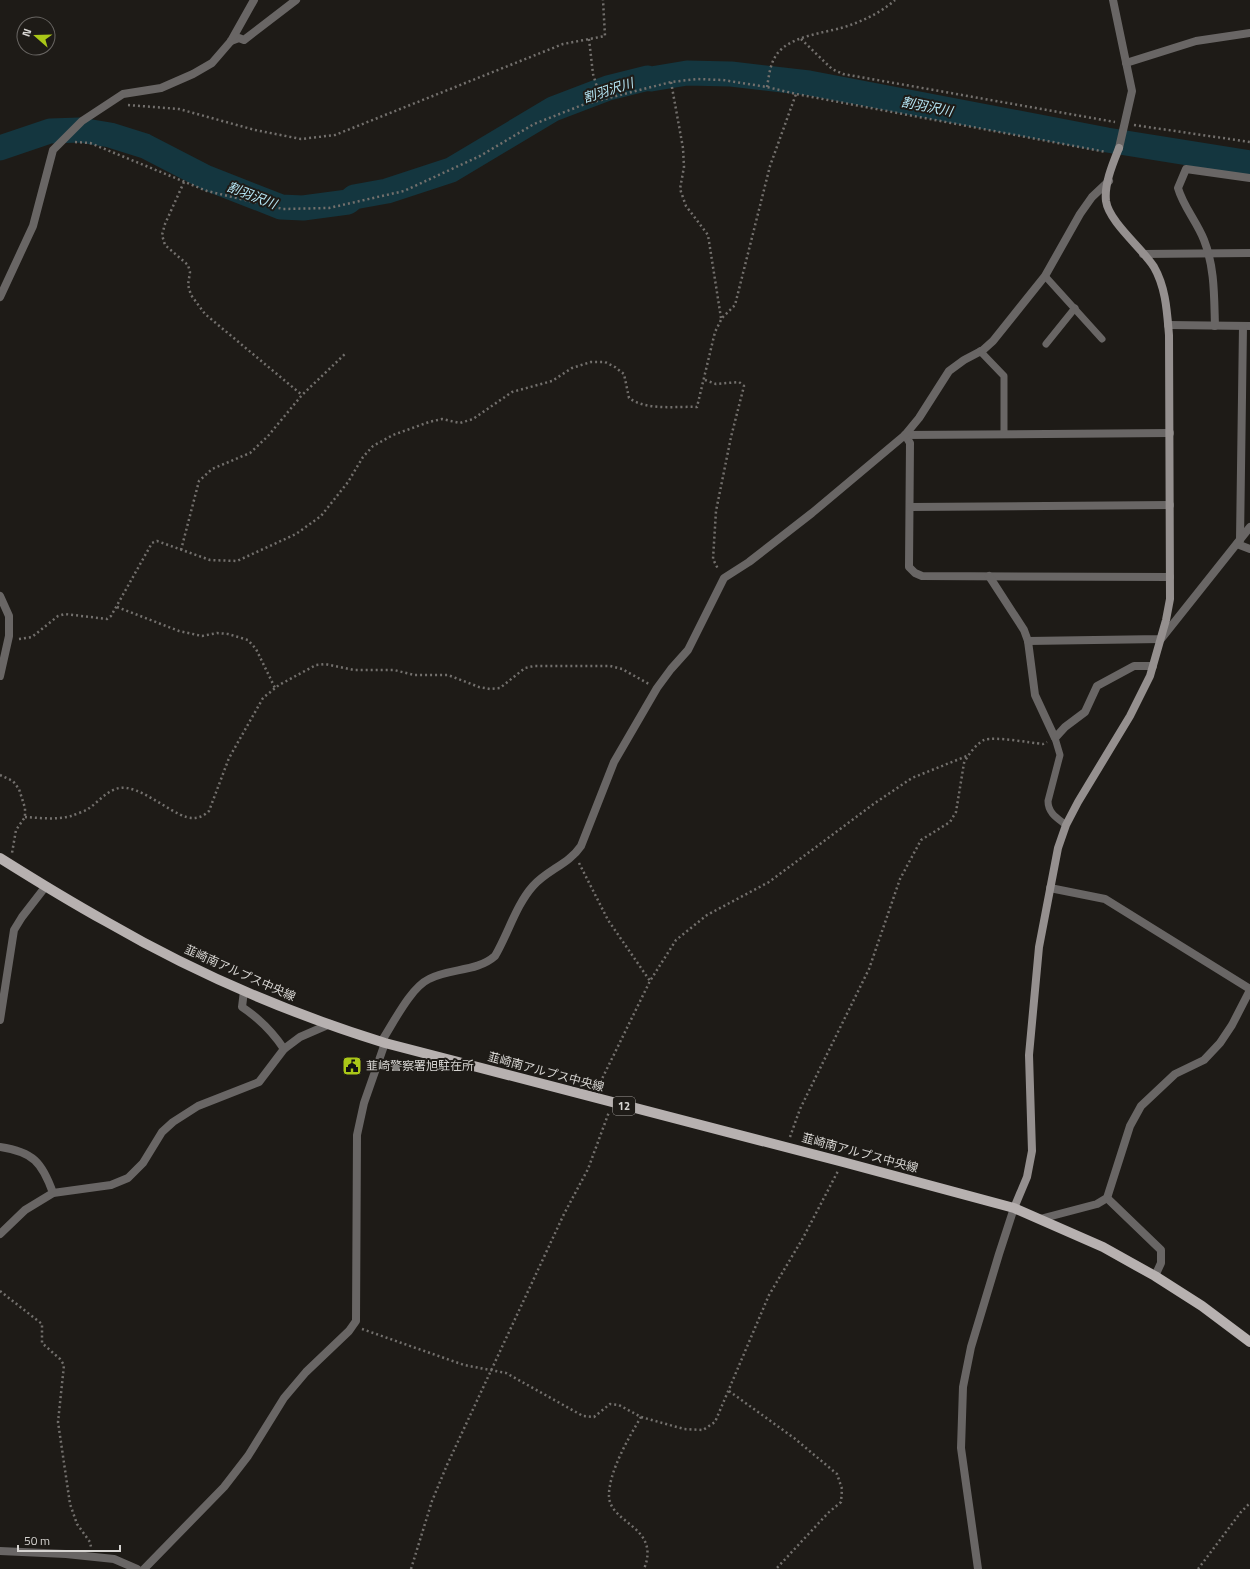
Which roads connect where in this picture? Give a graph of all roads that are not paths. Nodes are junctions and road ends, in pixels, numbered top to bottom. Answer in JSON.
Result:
{"nodes":[{"id":1,"x":254,"y":0,"type":"edge"},
{"id":2,"x":296,"y":0,"type":"edge"},
{"id":3,"x":1113,"y":0,"type":"edge"},
{"id":4,"x":1250,"y":33,"type":"edge"},
{"id":5,"x":231,"y":41,"type":"junction"},
{"id":6,"x":1126,"y":63,"type":"junction"},
{"id":7,"x":1250,"y":178,"type":"edge"},
{"id":8,"x":1109,"y":181,"type":"junction"},
{"id":9,"x":1208,"y":253,"type":"junction"},
{"id":10,"x":1250,"y":253,"type":"edge"},
{"id":11,"x":1143,"y":254,"type":"junction"},
{"id":12,"x":1045,"y":276,"type":"junction"},
{"id":13,"x":0,"y":297,"type":"edge"},
{"id":14,"x":1075,"y":308,"type":"junction"},
{"id":15,"x":1168,"y":325,"type":"junction"},
{"id":16,"x":1215,"y":326,"type":"junction"},
{"id":17,"x":1246,"y":326,"type":"edge"},
{"id":18,"x":1102,"y":339,"type":"dead end"},
{"id":19,"x":1046,"y":344,"type":"dead end"},
{"id":20,"x":980,"y":351,"type":"junction"},
{"id":21,"x":1170,"y":433,"type":"junction"},
{"id":22,"x":1004,"y":434,"type":"junction"},
{"id":23,"x":905,"y":435,"type":"junction"},
{"id":24,"x":1170,"y":504,"type":"junction"},
{"id":25,"x":910,"y":507,"type":"junction"},
{"id":26,"x":1250,"y":527,"type":"edge"},
{"id":27,"x":1239,"y":542,"type":"junction"},
{"id":28,"x":1250,"y":549,"type":"edge"},
{"id":29,"x":989,"y":576,"type":"junction"},
{"id":30,"x":1170,"y":577,"type":"junction"},
{"id":31,"x":0,"y":596,"type":"edge"},
{"id":32,"x":1162,"y":639,"type":"junction"},
{"id":33,"x":1028,"y":641,"type":"junction"},
{"id":34,"x":1153,"y":666,"type":"junction"},
{"id":35,"x":0,"y":676,"type":"edge"},
{"id":36,"x":1055,"y":738,"type":"junction"},
{"id":37,"x":1066,"y":825,"type":"junction"},
{"id":38,"x":0,"y":858,"type":"edge"},
{"id":39,"x":46,"y":886,"type":"junction"},
{"id":40,"x":1050,"y":888,"type":"junction"},
{"id":41,"x":1250,"y":990,"type":"edge"},
{"id":42,"x":244,"y":991,"type":"junction"},
{"id":43,"x":0,"y":1020,"type":"edge"},
{"id":44,"x":330,"y":1024,"type":"junction"},
{"id":45,"x":383,"y":1042,"type":"junction"},
{"id":46,"x":284,"y":1049,"type":"junction"},
{"id":47,"x":0,"y":1147,"type":"edge"},
{"id":48,"x":53,"y":1193,"type":"junction"},
{"id":49,"x":1107,"y":1198,"type":"junction"},
{"id":50,"x":1014,"y":1208,"type":"junction"},
{"id":51,"x":1040,"y":1219,"type":"junction"},
{"id":52,"x":0,"y":1234,"type":"edge"},
{"id":53,"x":1155,"y":1276,"type":"junction"},
{"id":54,"x":1250,"y":1342,"type":"edge"},
{"id":55,"x":0,"y":1551,"type":"edge"},
{"id":56,"x":137,"y":1569,"type":"edge"},
{"id":57,"x":144,"y":1569,"type":"edge"},
{"id":58,"x":978,"y":1569,"type":"edge"}],
"edges":[{"from":1,"to":5,"type":"street"},
{"from":2,"to":5,"type":"street"},
{"from":3,"to":6,"type":"street"},
{"from":4,"to":6,"type":"street"},
{"from":5,"to":13,"type":"street"},
{"from":6,"to":8,"type":"street"},
{"from":7,"to":9,"type":"street"},
{"from":8,"to":11,"type":"street"},
{"from":8,"to":12,"type":"street"},
{"from":9,"to":10,"type":"street"},
{"from":9,"to":11,"type":"street"},
{"from":9,"to":16,"type":"street"},
{"from":11,"to":15,"type":"street"},
{"from":12,"to":14,"type":"lane"},
{"from":12,"to":20,"type":"street"},
{"from":14,"to":18,"type":"lane"},
{"from":14,"to":19,"type":"lane"},
{"from":15,"to":16,"type":"street"},
{"from":15,"to":21,"type":"street"},
{"from":16,"to":17,"type":"street"},
{"from":17,"to":27,"type":"street"},
{"from":20,"to":22,"type":"lane"},
{"from":20,"to":23,"type":"street"},
{"from":21,"to":22,"type":"street"},
{"from":21,"to":24,"type":"street"},
{"from":22,"to":23,"type":"street"},
{"from":23,"to":25,"type":"street"},
{"from":23,"to":45,"type":"street"},
{"from":24,"to":25,"type":"street"},
{"from":24,"to":30,"type":"street"},
{"from":25,"to":29,"type":"street"},
{"from":26,"to":27,"type":"street"},
{"from":27,"to":28,"type":"street"},
{"from":27,"to":32,"type":"street"},
{"from":29,"to":30,"type":"street"},
{"from":29,"to":33,"type":"street"},
{"from":30,"to":32,"type":"street"},
{"from":31,"to":35,"type":"street"},
{"from":32,"to":33,"type":"street"},
{"from":32,"to":34,"type":"street"},
{"from":33,"to":36,"type":"street"},
{"from":34,"to":36,"type":"street"},
{"from":34,"to":37,"type":"street"},
{"from":36,"to":37,"type":"lane"},
{"from":37,"to":40,"type":"street"},
{"from":38,"to":39,"type":"main road","name":"韮崎南アルプス中央線","number":"12"},
{"from":39,"to":42,"type":"main road","name":"韮崎南アルプス中央線","number":"12"},
{"from":39,"to":43,"type":"street"},
{"from":40,"to":41,"type":"street"},
{"from":40,"to":50,"type":"street"},
{"from":41,"to":49,"type":"street"},
{"from":42,"to":44,"type":"main road","name":"韮崎南アルプス中央線","number":"12"},
{"from":42,"to":46,"type":"street"},
{"from":44,"to":45,"type":"main road","name":"韮崎南アルプス中央線","number":"12"},
{"from":44,"to":46,"type":"street"},
{"from":45,"to":50,"type":"main road","name":"韮崎南アルプス中央線","number":"12"},
{"from":45,"to":57,"type":"street"},
{"from":46,"to":48,"type":"street"},
{"from":47,"to":48,"type":"street"},
{"from":48,"to":52,"type":"street"},
{"from":49,"to":51,"type":"street"},
{"from":49,"to":53,"type":"street"},
{"from":50,"to":51,"type":"main road","name":"韮崎南アルプス中央線","number":"12"},
{"from":50,"to":58,"type":"street"},
{"from":51,"to":53,"type":"main road","name":"韮崎南アルプス中央線","number":"12"},
{"from":53,"to":54,"type":"main road","name":"韮崎南アルプス中央線","number":"12"},
{"from":55,"to":56,"type":"street"}]}
